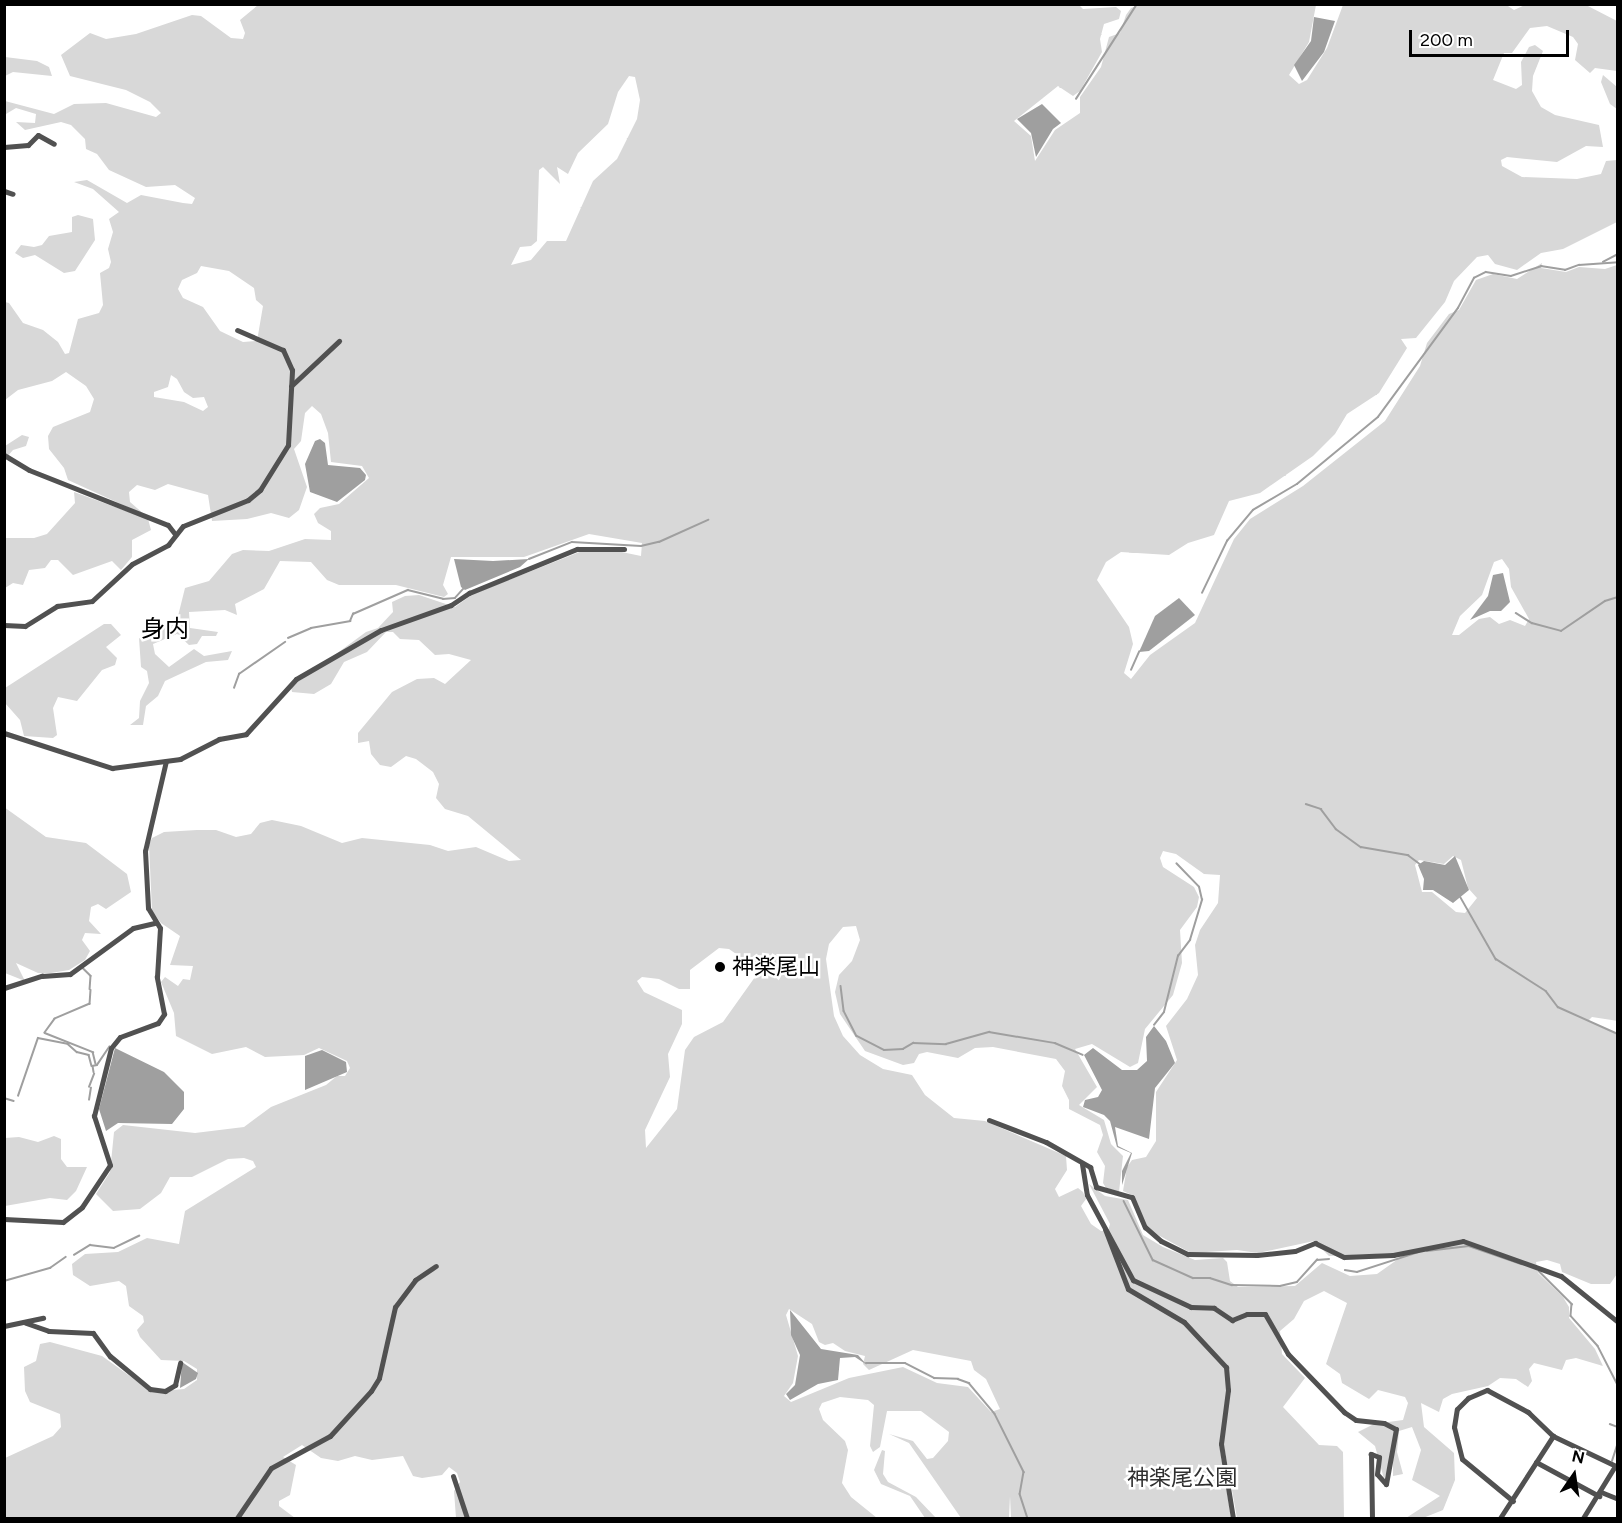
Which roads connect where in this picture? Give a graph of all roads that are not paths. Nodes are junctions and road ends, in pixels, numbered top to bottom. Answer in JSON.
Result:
{"nodes":[{"id":1,"x":54,"y":144,"type":"dead end"},
{"id":2,"x":4,"y":147,"type":"edge"},
{"id":3,"x":4,"y":191,"type":"edge"},
{"id":4,"x":13,"y":194,"type":"dead end"},
{"id":5,"x":237,"y":330,"type":"dead end"},
{"id":6,"x":339,"y":341,"type":"dead end"},
{"id":7,"x":291,"y":386,"type":"junction"},
{"id":8,"x":4,"y":455,"type":"edge"},
{"id":9,"x":175,"y":534,"type":"junction"},
{"id":10,"x":624,"y":549,"type":"dead end"},
{"id":11,"x":4,"y":626,"type":"edge"},
{"id":12,"x":4,"y":733,"type":"edge"},
{"id":13,"x":166,"y":761,"type":"junction"},
{"id":14,"x":154,"y":923,"type":"junction"},
{"id":15,"x":4,"y":988,"type":"edge"},
{"id":16,"x":989,"y":1120,"type":"dead end"},
{"id":17,"x":1082,"y":1164,"type":"junction"},
{"id":18,"x":4,"y":1219,"type":"edge"},
{"id":19,"x":1106,"y":1224,"type":"junction"},
{"id":20,"x":436,"y":1266,"type":"dead end"},
{"id":21,"x":44,"y":1318,"type":"dead end"},
{"id":22,"x":1617,"y":1322,"type":"edge"},
{"id":23,"x":26,"y":1323,"type":"junction"},
{"id":24,"x":4,"y":1326,"type":"edge"},
{"id":25,"x":93,"y":1334,"type":"junction"},
{"id":26,"x":100,"y":1334,"type":"dead end"},
{"id":27,"x":180,"y":1363,"type":"dead end"},
{"id":28,"x":1553,"y":1436,"type":"junction"},
{"id":29,"x":1536,"y":1462,"type":"junction"},
{"id":30,"x":1616,"y":1466,"type":"edge"},
{"id":31,"x":453,"y":1476,"type":"dead end"},
{"id":32,"x":1600,"y":1494,"type":"junction"},
{"id":33,"x":1617,"y":1499,"type":"edge"},
{"id":34,"x":1513,"y":1501,"type":"junction"},
{"id":35,"x":237,"y":1518,"type":"edge"},
{"id":36,"x":467,"y":1518,"type":"edge"},
{"id":37,"x":1233,"y":1518,"type":"edge"},
{"id":38,"x":1372,"y":1518,"type":"edge"},
{"id":39,"x":1500,"y":1518,"type":"edge"},
{"id":40,"x":1583,"y":1518,"type":"edge"}],
"edges":[{"from":1,"to":2,"type":"street"},
{"from":3,"to":4,"type":"street"},
{"from":5,"to":7,"type":"street"},
{"from":6,"to":7,"type":"street"},
{"from":7,"to":9,"type":"street"},
{"from":8,"to":9,"type":"street"},
{"from":9,"to":11,"type":"street"},
{"from":10,"to":13,"type":"street"},
{"from":12,"to":13,"type":"street"},
{"from":13,"to":14,"type":"street"},
{"from":14,"to":15,"type":"street"},
{"from":14,"to":18,"type":"street"},
{"from":16,"to":17,"type":"street"},
{"from":17,"to":19,"type":"street"},
{"from":17,"to":22,"type":"street"},
{"from":19,"to":37,"type":"street"},
{"from":19,"to":38,"type":"street"},
{"from":20,"to":35,"type":"street"},
{"from":21,"to":23,"type":"street"},
{"from":23,"to":24,"type":"street"},
{"from":23,"to":25,"type":"street"},
{"from":25,"to":26,"type":"street"},
{"from":25,"to":27,"type":"street"},
{"from":28,"to":29,"type":"street"},
{"from":28,"to":30,"type":"street"},
{"from":28,"to":34,"type":"street"},
{"from":29,"to":32,"type":"street"},
{"from":29,"to":34,"type":"street"},
{"from":30,"to":32,"type":"street"},
{"from":31,"to":36,"type":"street"},
{"from":32,"to":33,"type":"street"},
{"from":32,"to":40,"type":"street"},
{"from":34,"to":39,"type":"street"}]}
